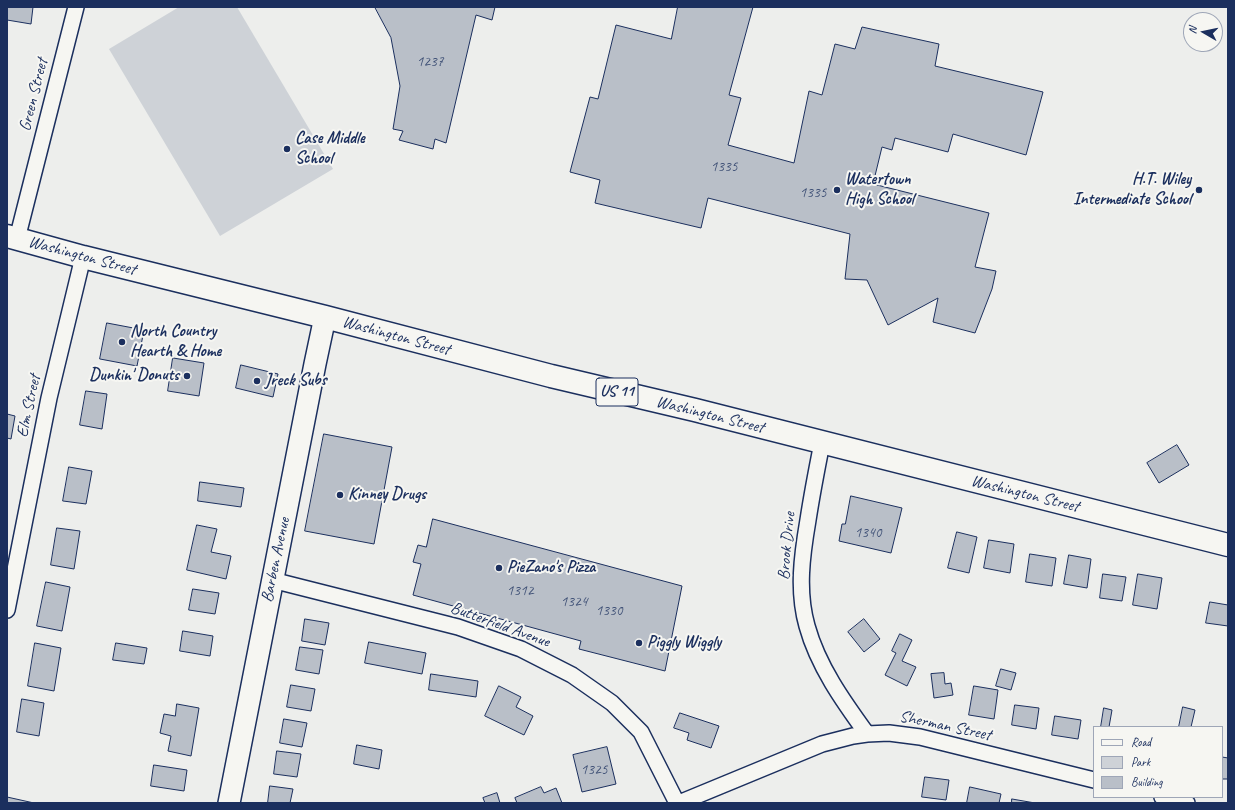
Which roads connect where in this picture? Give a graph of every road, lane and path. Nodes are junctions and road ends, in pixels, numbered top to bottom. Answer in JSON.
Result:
{"nodes":[{"id":1,"x":76,"y":7,"type":"edge"},
{"id":2,"x":12,"y":238,"type":"edge"},
{"id":3,"x":82,"y":257,"type":"junction"},
{"id":4,"x":325,"y":317,"type":"junction"},
{"id":5,"x":822,"y":443,"type":"junction"},
{"id":6,"x":1228,"y":544,"type":"edge"},
{"id":7,"x":272,"y":580,"type":"junction"},
{"id":8,"x":7,"y":610,"type":"edge"},
{"id":9,"x":867,"y":734,"type":"junction"},
{"id":10,"x":1093,"y":780,"type":"edge"},
{"id":11,"x":1166,"y":798,"type":"edge"},
{"id":12,"x":229,"y":803,"type":"edge"},
{"id":13,"x":678,"y":803,"type":"edge"},
{"id":14,"x":1187,"y":803,"type":"edge"}],
"edges":[{"from":1,"to":2,"type":"street","name":"Green Street"},
{"from":2,"to":3,"type":"main road","name":"Washington Street","number":"US 11"},
{"from":3,"to":4,"type":"main road","name":"Washington Street","number":"US 11"},
{"from":3,"to":8,"type":"street","name":"Elm Street"},
{"from":4,"to":5,"type":"main road","name":"Washington Street","number":"US 11"},
{"from":4,"to":7,"type":"street","name":"Barben Avenue"},
{"from":5,"to":6,"type":"main road","name":"Washington Street","number":"US 11"},
{"from":5,"to":9,"type":"street","name":"Brook Drive"},
{"from":7,"to":12,"type":"street","name":"Barben Avenue"},
{"from":7,"to":13,"type":"street","name":"Butterfield Avenue"},
{"from":9,"to":10,"type":"street","name":"Sherman Street"},
{"from":9,"to":13,"type":"street","name":"Sherman Street"},
{"from":11,"to":14,"type":"street"}]}
